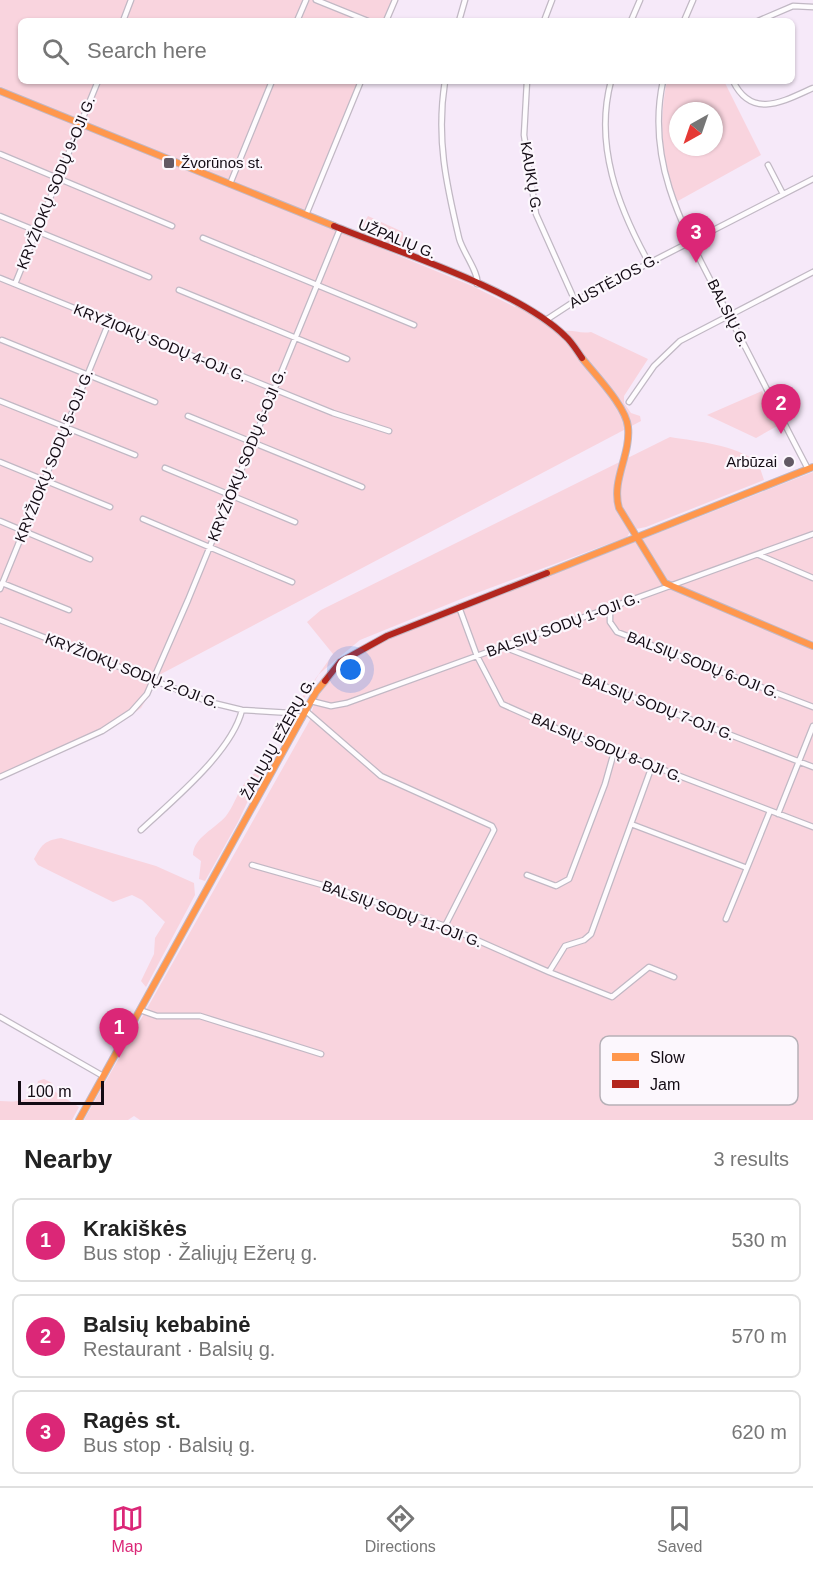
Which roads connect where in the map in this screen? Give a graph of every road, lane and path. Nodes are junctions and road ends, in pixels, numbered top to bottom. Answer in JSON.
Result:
{"nodes":[{"id":1,"x":131,"y":0,"type":"edge"},
{"id":2,"x":306,"y":0,"type":"edge"},
{"id":3,"x":316,"y":0,"type":"edge"},
{"id":4,"x":394,"y":0,"type":"edge"},
{"id":5,"x":465,"y":0,"type":"edge"},
{"id":6,"x":552,"y":0,"type":"edge"},
{"id":7,"x":640,"y":0,"type":"edge"},
{"id":8,"x":693,"y":0,"type":"edge"},
{"id":9,"x":813,"y":7,"type":"edge"},
{"id":10,"x":124,"y":18,"type":"edge"},
{"id":11,"x":298,"y":18,"type":"edge"},
{"id":12,"x":361,"y":18,"type":"edge"},
{"id":13,"x":387,"y":18,"type":"edge"},
{"id":14,"x":460,"y":18,"type":"edge"},
{"id":15,"x":545,"y":18,"type":"edge"},
{"id":16,"x":632,"y":18,"type":"edge"},
{"id":17,"x":685,"y":18,"type":"edge"},
{"id":18,"x":765,"y":18,"type":"edge"},
{"id":19,"x":97,"y":84,"type":"edge"},
{"id":20,"x":271,"y":84,"type":"edge"},
{"id":21,"x":360,"y":84,"type":"edge"},
{"id":22,"x":445,"y":84,"type":"edge"},
{"id":23,"x":527,"y":84,"type":"edge"},
{"id":24,"x":611,"y":84,"type":"edge"},
{"id":25,"x":662,"y":84,"type":"edge"},
{"id":26,"x":735,"y":84,"type":"edge"},
{"id":27,"x":813,"y":88,"type":"edge"},
{"id":28,"x":0,"y":91,"type":"edge"},
{"id":29,"x":80,"y":123,"type":"junction"},
{"id":30,"x":0,"y":154,"type":"edge"},
{"id":31,"x":768,"y":165,"type":"dead end"},
{"id":32,"x":58,"y":178,"type":"junction"},
{"id":33,"x":813,"y":179,"type":"edge"},
{"id":34,"x":230,"y":184,"type":"junction"},
{"id":35,"x":783,"y":194,"type":"junction"},
{"id":36,"x":306,"y":215,"type":"junction"},
{"id":37,"x":0,"y":216,"type":"edge"},
{"id":38,"x":171,"y":226,"type":"dead end"},
{"id":39,"x":340,"y":229,"type":"junction"},
{"id":40,"x":36,"y":231,"type":"junction"},
{"id":41,"x":203,"y":238,"type":"dead end"},
{"id":42,"x":691,"y":242,"type":"junction"},
{"id":43,"x":649,"y":263,"type":"junction"},
{"id":44,"x":813,"y":272,"type":"edge"},
{"id":45,"x":149,"y":277,"type":"dead end"},
{"id":46,"x":0,"y":278,"type":"edge"},
{"id":47,"x":15,"y":284,"type":"junction"},
{"id":48,"x":477,"y":284,"type":"junction"},
{"id":49,"x":317,"y":285,"type":"junction"},
{"id":50,"x":179,"y":290,"type":"dead end"},
{"id":51,"x":575,"y":301,"type":"junction"},
{"id":52,"x":729,"y":314,"type":"junction"},
{"id":53,"x":546,"y":320,"type":"junction"},
{"id":54,"x":109,"y":322,"type":"junction"},
{"id":55,"x":414,"y":325,"type":"dead end"},
{"id":56,"x":295,"y":337,"type":"junction"},
{"id":57,"x":3,"y":340,"type":"dead end"},
{"id":58,"x":347,"y":359,"type":"dead end"},
{"id":59,"x":88,"y":374,"type":"junction"},
{"id":60,"x":274,"y":390,"type":"junction"},
{"id":61,"x":0,"y":401,"type":"edge"},
{"id":62,"x":155,"y":402,"type":"dead end"},
{"id":63,"x":629,"y":402,"type":"dead end"},
{"id":64,"x":188,"y":416,"type":"dead end"},
{"id":65,"x":66,"y":427,"type":"junction"},
{"id":66,"x":389,"y":431,"type":"dead end"},
{"id":67,"x":251,"y":442,"type":"junction"},
{"id":68,"x":135,"y":455,"type":"dead end"},
{"id":69,"x":0,"y":462,"type":"edge"},
{"id":70,"x":165,"y":468,"type":"dead end"},
{"id":71,"x":810,"y":468,"type":"edge"},
{"id":72,"x":44,"y":480,"type":"junction"},
{"id":73,"x":362,"y":487,"type":"dead end"},
{"id":74,"x":231,"y":495,"type":"junction"},
{"id":75,"x":110,"y":507,"type":"dead end"},
{"id":76,"x":143,"y":519,"type":"dead end"},
{"id":77,"x":0,"y":521,"type":"edge"},
{"id":78,"x":295,"y":522,"type":"dead end"},
{"id":79,"x":23,"y":531,"type":"junction"},
{"id":80,"x":813,"y":534,"type":"edge"},
{"id":81,"x":638,"y":537,"type":"junction"},
{"id":82,"x":209,"y":548,"type":"junction"},
{"id":83,"x":759,"y":555,"type":"junction"},
{"id":84,"x":90,"y":559,"type":"dead end"},
{"id":85,"x":813,"y":578,"type":"edge"},
{"id":86,"x":292,"y":582,"type":"dead end"},
{"id":87,"x":1,"y":585,"type":"edge"},
{"id":88,"x":669,"y":586,"type":"junction"},
{"id":89,"x":459,"y":607,"type":"junction"},
{"id":90,"x":610,"y":609,"type":"junction"},
{"id":91,"x":69,"y":610,"type":"dead end"},
{"id":92,"x":0,"y":620,"type":"edge"},
{"id":93,"x":813,"y":646,"type":"edge"},
{"id":94,"x":504,"y":647,"type":"junction"},
{"id":95,"x":477,"y":656,"type":"junction"},
{"id":96,"x":153,"y":682,"type":"junction"},
{"id":97,"x":311,"y":701,"type":"junction"},
{"id":98,"x":813,"y":707,"type":"edge"},
{"id":99,"x":242,"y":710,"type":"junction"},
{"id":100,"x":306,"y":711,"type":"junction"},
{"id":101,"x":302,"y":718,"type":"junction"},
{"id":102,"x":813,"y":726,"type":"edge"},
{"id":103,"x":614,"y":752,"type":"junction"},
{"id":104,"x":799,"y":762,"type":"junction"},
{"id":105,"x":652,"y":766,"type":"junction"},
{"id":106,"x":813,"y":767,"type":"edge"},
{"id":107,"x":0,"y":777,"type":"edge"},
{"id":108,"x":770,"y":811,"type":"junction"},
{"id":109,"x":778,"y":814,"type":"junction"},
{"id":110,"x":631,"y":824,"type":"junction"},
{"id":111,"x":813,"y":827,"type":"edge"},
{"id":112,"x":141,"y":830,"type":"dead end"},
{"id":113,"x":252,"y":865,"type":"dead end"},
{"id":114,"x":747,"y":867,"type":"junction"},
{"id":115,"x":527,"y":875,"type":"dead end"},
{"id":116,"x":726,"y":919,"type":"dead end"},
{"id":117,"x":445,"y":926,"type":"junction"},
{"id":118,"x":549,"y":972,"type":"junction"},
{"id":119,"x":674,"y":977,"type":"dead end"},
{"id":120,"x":140,"y":1010,"type":"junction"},
{"id":121,"x":0,"y":1017,"type":"edge"},
{"id":122,"x":321,"y":1054,"type":"dead end"},
{"id":123,"x":103,"y":1076,"type":"junction"},
{"id":124,"x":79,"y":1120,"type":"edge"}],
"edges":[{"from":1,"to":10,"type":"street"},
{"from":2,"to":11,"type":"street"},
{"from":3,"to":12,"type":"street"},
{"from":4,"to":13,"type":"street"},
{"from":5,"to":14,"type":"street"},
{"from":6,"to":15,"type":"street"},
{"from":7,"to":16,"type":"street"},
{"from":8,"to":17,"type":"street"},
{"from":9,"to":18,"type":"street"},
{"from":19,"to":29,"type":"street","name":"KRYŽIOKŲ SODŲ 9-OJI G."},
{"from":20,"to":34,"type":"street"},
{"from":21,"to":36,"type":"street"},
{"from":22,"to":48,"type":"street"},
{"from":23,"to":51,"type":"street","name":"KAUKŲ G."},
{"from":24,"to":43,"type":"street"},
{"from":25,"to":42,"type":"street","name":"BALSIŲ G."},
{"from":26,"to":27,"type":"street"},
{"from":28,"to":29,"type":"street","name":"UŽPALIŲ G."},
{"from":29,"to":32,"type":"street","name":"KRYŽIOKŲ SODŲ 9-OJI G."},
{"from":29,"to":34,"type":"street","name":"UŽPALIŲ G."},
{"from":30,"to":32,"type":"street"},
{"from":31,"to":35,"type":"street"},
{"from":32,"to":38,"type":"street"},
{"from":32,"to":40,"type":"street","name":"KRYŽIOKŲ SODŲ 9-OJI G."},
{"from":33,"to":35,"type":"street","name":"AUSTĖJOS G."},
{"from":34,"to":36,"type":"street","name":"UŽPALIŲ G."},
{"from":35,"to":42,"type":"street","name":"AUSTĖJOS G."},
{"from":36,"to":39,"type":"street","name":"UŽPALIŲ G."},
{"from":37,"to":40,"type":"street"},
{"from":39,"to":48,"type":"street","name":"UŽPALIŲ G."},
{"from":39,"to":49,"type":"street","name":"KRYŽIOKŲ SODŲ 6-OJI G."},
{"from":40,"to":45,"type":"street"},
{"from":40,"to":47,"type":"street","name":"KRYŽIOKŲ SODŲ 9-OJI G."},
{"from":41,"to":49,"type":"street"},
{"from":42,"to":43,"type":"street","name":"AUSTĖJOS G."},
{"from":42,"to":52,"type":"street","name":"BALSIŲ G."},
{"from":43,"to":51,"type":"street","name":"AUSTĖJOS G."},
{"from":44,"to":52,"type":"street"},
{"from":46,"to":47,"type":"street","name":"KRYŽIOKŲ SODŲ 4-OJI G."},
{"from":47,"to":54,"type":"street","name":"KRYŽIOKŲ SODŲ 4-OJI G."},
{"from":48,"to":53,"type":"street","name":"UŽPALIŲ G."},
{"from":49,"to":55,"type":"street"},
{"from":49,"to":56,"type":"street","name":"KRYŽIOKŲ SODŲ 6-OJI G."},
{"from":50,"to":56,"type":"street"},
{"from":51,"to":53,"type":"street","name":"AUSTĖJOS G."},
{"from":52,"to":63,"type":"street"},
{"from":52,"to":71,"type":"street","name":"BALSIŲ G."},
{"from":53,"to":81,"type":"street","name":"UŽPALIŲ G."},
{"from":54,"to":59,"type":"street","name":"KRYŽIOKŲ SODŲ 5-OJI G."},
{"from":54,"to":60,"type":"street","name":"KRYŽIOKŲ SODŲ 4-OJI G."},
{"from":56,"to":58,"type":"street"},
{"from":56,"to":60,"type":"street","name":"KRYŽIOKŲ SODŲ 6-OJI G."},
{"from":57,"to":59,"type":"street"},
{"from":59,"to":62,"type":"street"},
{"from":59,"to":65,"type":"street","name":"KRYŽIOKŲ SODŲ 5-OJI G."},
{"from":60,"to":66,"type":"street","name":"KRYŽIOKŲ SODŲ 4-OJI G."},
{"from":60,"to":67,"type":"street","name":"KRYŽIOKŲ SODŲ 6-OJI G."},
{"from":61,"to":65,"type":"street"},
{"from":64,"to":67,"type":"street"},
{"from":65,"to":68,"type":"street"},
{"from":65,"to":72,"type":"street","name":"KRYŽIOKŲ SODŲ 5-OJI G."},
{"from":67,"to":73,"type":"street"},
{"from":67,"to":74,"type":"street","name":"KRYŽIOKŲ SODŲ 6-OJI G."},
{"from":69,"to":72,"type":"street"},
{"from":70,"to":74,"type":"street"},
{"from":71,"to":81,"type":"street","name":"ŽALIŲJŲ EŽERŲ G."},
{"from":72,"to":75,"type":"street"},
{"from":72,"to":79,"type":"street","name":"KRYŽIOKŲ SODŲ 5-OJI G."},
{"from":74,"to":78,"type":"street"},
{"from":74,"to":82,"type":"street","name":"KRYŽIOKŲ SODŲ 6-OJI G."},
{"from":76,"to":82,"type":"street"},
{"from":77,"to":79,"type":"street"},
{"from":79,"to":84,"type":"street"},
{"from":79,"to":87,"type":"street","name":"KRYŽIOKŲ SODŲ 5-OJI G."},
{"from":80,"to":83,"type":"street","name":"BALSIŲ SODŲ 1-OJI G."},
{"from":81,"to":88,"type":"street","name":"UŽPALIŲ G."},
{"from":81,"to":89,"type":"street","name":"ŽALIŲJŲ EŽERŲ G."},
{"from":82,"to":86,"type":"street"},
{"from":82,"to":96,"type":"street","name":"KRYŽIOKŲ SODŲ 6-OJI G."},
{"from":83,"to":85,"type":"street"},
{"from":83,"to":88,"type":"street","name":"BALSIŲ SODŲ 1-OJI G."},
{"from":87,"to":91,"type":"street"},
{"from":88,"to":90,"type":"street","name":"BALSIŲ SODŲ 1-OJI G."},
{"from":88,"to":93,"type":"street"},
{"from":89,"to":95,"type":"street","name":"BALSIŲ SODŲ 8-OJI G."},
{"from":89,"to":97,"type":"street","name":"ŽALIŲJŲ EŽERŲ G."},
{"from":90,"to":94,"type":"street","name":"BALSIŲ SODŲ 1-OJI G."},
{"from":90,"to":98,"type":"street","name":"BALSIŲ SODŲ 6-OJI G."},
{"from":92,"to":96,"type":"street","name":"KRYŽIOKŲ SODŲ 2-OJI G."},
{"from":94,"to":95,"type":"street","name":"BALSIŲ SODŲ 1-OJI G."},
{"from":94,"to":104,"type":"street","name":"BALSIŲ SODŲ 7-OJI G."},
{"from":95,"to":97,"type":"street","name":"BALSIŲ SODŲ 1-OJI G."},
{"from":95,"to":103,"type":"street","name":"BALSIŲ SODŲ 8-OJI G."},
{"from":96,"to":99,"type":"street","name":"KRYŽIOKŲ SODŲ 2-OJI G."},
{"from":96,"to":107,"type":"street","name":"KRYŽIOKŲ SODŲ 6-OJI G."},
{"from":97,"to":100,"type":"street","name":"ŽALIŲJŲ EŽERŲ G."},
{"from":99,"to":101,"type":"street","name":"KRYŽIOKŲ SODŲ 2-OJI G."},
{"from":99,"to":112,"type":"street"},
{"from":100,"to":101,"type":"street","name":"ŽALIŲJŲ EŽERŲ G."},
{"from":100,"to":117,"type":"street"},
{"from":101,"to":120,"type":"street","name":"ŽALIŲJŲ EŽERŲ G."},
{"from":102,"to":104,"type":"street"},
{"from":103,"to":105,"type":"street","name":"BALSIŲ SODŲ 8-OJI G."},
{"from":103,"to":115,"type":"street"},
{"from":104,"to":106,"type":"street","name":"BALSIŲ SODŲ 7-OJI G."},
{"from":104,"to":109,"type":"street"},
{"from":105,"to":108,"type":"street","name":"BALSIŲ SODŲ 8-OJI G."},
{"from":105,"to":110,"type":"street"},
{"from":108,"to":109,"type":"street","name":"BALSIŲ SODŲ 8-OJI G."},
{"from":108,"to":114,"type":"street"},
{"from":109,"to":111,"type":"street","name":"BALSIŲ SODŲ 8-OJI G."},
{"from":110,"to":114,"type":"street"},
{"from":110,"to":118,"type":"street"},
{"from":113,"to":117,"type":"street","name":"BALSIŲ SODŲ 11-OJI G."},
{"from":114,"to":116,"type":"street"},
{"from":117,"to":118,"type":"street","name":"BALSIŲ SODŲ 11-OJI G."},
{"from":118,"to":119,"type":"street","name":"BALSIŲ SODŲ 11-OJI G."},
{"from":120,"to":122,"type":"street"},
{"from":120,"to":123,"type":"street","name":"ŽALIŲJŲ EŽERŲ G."},
{"from":121,"to":123,"type":"street"},
{"from":123,"to":124,"type":"street","name":"ŽALIŲJŲ EŽERŲ G."}]}
